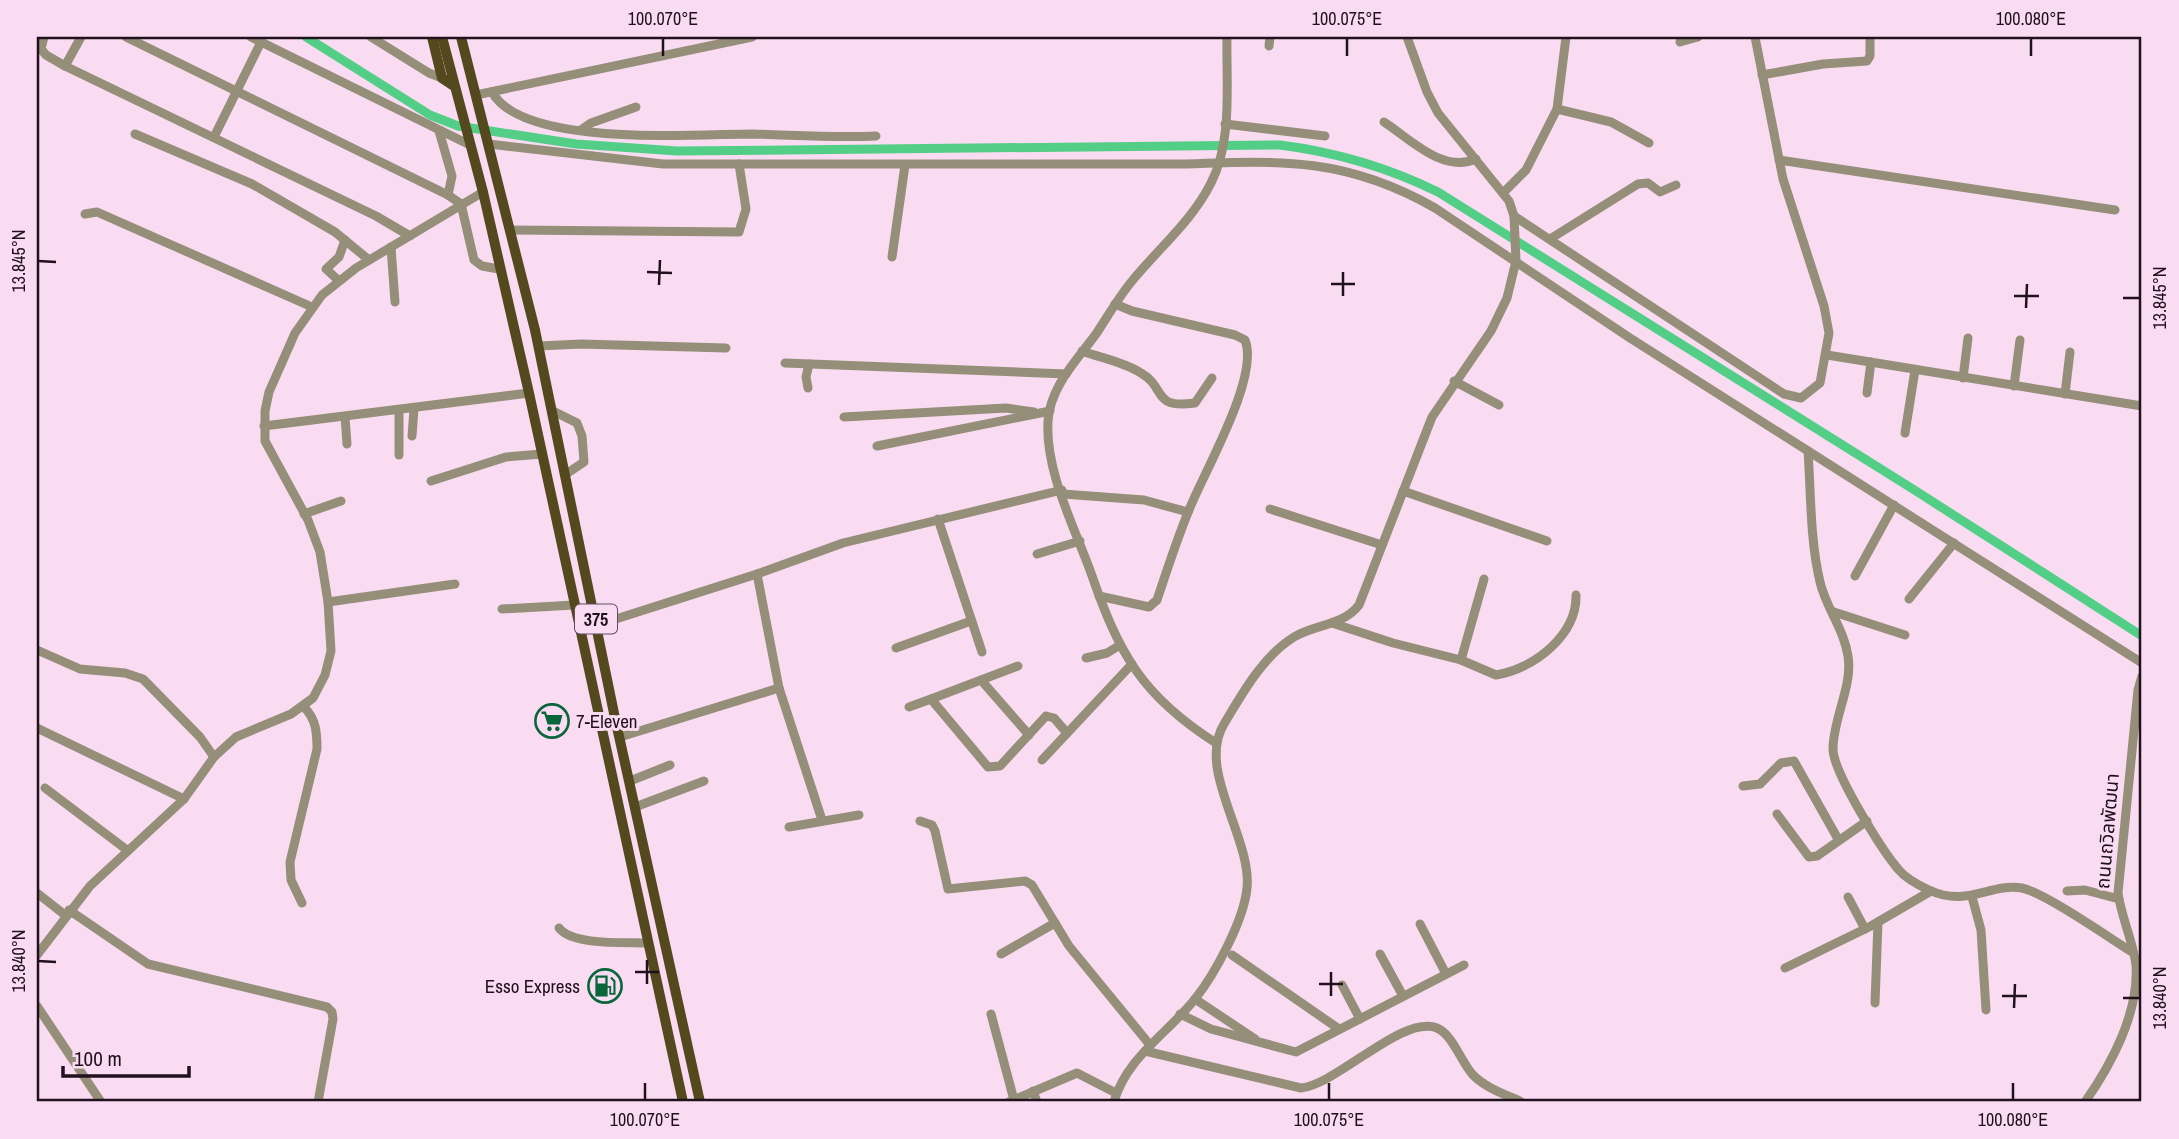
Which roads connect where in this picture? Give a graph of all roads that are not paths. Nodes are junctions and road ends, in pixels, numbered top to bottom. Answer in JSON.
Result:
{"nodes":[{"id":1,"x":44,"y":37,"type":"edge"},
{"id":2,"x":81,"y":37,"type":"edge"},
{"id":3,"x":126,"y":37,"type":"edge"},
{"id":4,"x":251,"y":37,"type":"edge"},
{"id":5,"x":371,"y":37,"type":"edge"},
{"id":6,"x":432,"y":37,"type":"edge"},
{"id":7,"x":442,"y":37,"type":"edge"},
{"id":8,"x":463,"y":37,"type":"edge"},
{"id":9,"x":752,"y":37,"type":"edge"},
{"id":10,"x":1227,"y":37,"type":"edge"},
{"id":11,"x":1407,"y":37,"type":"edge"},
{"id":12,"x":1566,"y":37,"type":"edge"},
{"id":13,"x":1698,"y":37,"type":"edge"},
{"id":14,"x":1755,"y":37,"type":"edge"},
{"id":15,"x":1870,"y":37,"type":"edge"},
{"id":16,"x":1680,"y":41,"type":"dead end"},
{"id":17,"x":261,"y":42,"type":"junction"},
{"id":18,"x":65,"y":66,"type":"junction"},
{"id":19,"x":1762,"y":75,"type":"junction"},
{"id":20,"x":442,"y":78,"type":"junction"},
{"id":21,"x":454,"y":86,"type":"junction"},
{"id":22,"x":237,"y":91,"type":"junction"},
{"id":23,"x":492,"y":92,"type":"junction"},
{"id":24,"x":476,"y":95,"type":"junction"},
{"id":25,"x":636,"y":107,"type":"dead end"},
{"id":26,"x":1557,"y":109,"type":"junction"},
{"id":27,"x":1384,"y":122,"type":"dead end"},
{"id":28,"x":1225,"y":129,"type":"junction"},
{"id":29,"x":581,"y":130,"type":"junction"},
{"id":30,"x":439,"y":131,"type":"junction"},
{"id":31,"x":135,"y":134,"type":"dead end"},
{"id":32,"x":876,"y":136,"type":"dead end"},
{"id":33,"x":1325,"y":136,"type":"dead end"},
{"id":34,"x":214,"y":137,"type":"junction"},
{"id":35,"x":469,"y":140,"type":"junction"},
{"id":36,"x":488,"y":141,"type":"junction"},
{"id":37,"x":1649,"y":143,"type":"dead end"},
{"id":38,"x":1221,"y":158,"type":"junction"},
{"id":39,"x":1476,"y":159,"type":"junction"},
{"id":40,"x":1779,"y":160,"type":"junction"},
{"id":41,"x":739,"y":164,"type":"junction"},
{"id":42,"x":905,"y":165,"type":"junction"},
{"id":43,"x":1676,"y":185,"type":"dead end"},
{"id":44,"x":483,"y":192,"type":"junction"},
{"id":45,"x":1504,"y":192,"type":"junction"},
{"id":46,"x":448,"y":195,"type":"junction"},
{"id":47,"x":461,"y":204,"type":"junction"},
{"id":48,"x":2115,"y":210,"type":"dead end"},
{"id":49,"x":85,"y":214,"type":"dead end"},
{"id":50,"x":1515,"y":221,"type":"junction"},
{"id":51,"x":512,"y":230,"type":"junction"},
{"id":52,"x":410,"y":236,"type":"junction"},
{"id":53,"x":1550,"y":239,"type":"junction"},
{"id":54,"x":345,"y":240,"type":"junction"},
{"id":55,"x":391,"y":247,"type":"junction"},
{"id":56,"x":892,"y":257,"type":"dead end"},
{"id":57,"x":1515,"y":257,"type":"junction"},
{"id":58,"x":369,"y":260,"type":"junction"},
{"id":59,"x":499,"y":269,"type":"junction"},
{"id":60,"x":338,"y":280,"type":"junction"},
{"id":61,"x":395,"y":302,"type":"dead end"},
{"id":62,"x":1115,"y":303,"type":"junction"},
{"id":63,"x":312,"y":307,"type":"junction"},
{"id":64,"x":1968,"y":338,"type":"dead end"},
{"id":65,"x":2020,"y":340,"type":"dead end"},
{"id":66,"x":539,"y":346,"type":"junction"},
{"id":67,"x":726,"y":348,"type":"dead end"},
{"id":68,"x":1082,"y":351,"type":"junction"},
{"id":69,"x":2070,"y":352,"type":"dead end"},
{"id":70,"x":1828,"y":355,"type":"junction"},
{"id":71,"x":1871,"y":362,"type":"junction"},
{"id":72,"x":785,"y":363,"type":"dead end"},
{"id":73,"x":809,"y":364,"type":"junction"},
{"id":74,"x":1915,"y":370,"type":"junction"},
{"id":75,"x":524,"y":373,"type":"junction"},
{"id":76,"x":1066,"y":374,"type":"junction"},
{"id":77,"x":1212,"y":378,"type":"dead end"},
{"id":78,"x":1963,"y":378,"type":"junction"},
{"id":79,"x":1454,"y":381,"type":"junction"},
{"id":80,"x":2014,"y":386,"type":"junction"},
{"id":81,"x":808,"y":388,"type":"dead end"},
{"id":82,"x":529,"y":393,"type":"junction"},
{"id":83,"x":1867,"y":393,"type":"dead end"},
{"id":84,"x":2065,"y":394,"type":"junction"},
{"id":85,"x":1499,"y":405,"type":"dead end"},
{"id":86,"x":2142,"y":406,"type":"edge"},
{"id":87,"x":414,"y":409,"type":"junction"},
{"id":88,"x":399,"y":411,"type":"junction"},
{"id":89,"x":553,"y":411,"type":"junction"},
{"id":90,"x":1050,"y":411,"type":"junction"},
{"id":91,"x":1034,"y":412,"type":"junction"},
{"id":92,"x":345,"y":417,"type":"junction"},
{"id":93,"x":844,"y":417,"type":"dead end"},
{"id":94,"x":264,"y":426,"type":"junction"},
{"id":95,"x":1905,"y":433,"type":"dead end"},
{"id":96,"x":412,"y":436,"type":"dead end"},
{"id":97,"x":347,"y":443,"type":"dead end"},
{"id":98,"x":877,"y":446,"type":"dead end"},
{"id":99,"x":1808,"y":451,"type":"junction"},
{"id":100,"x":542,"y":454,"type":"junction"},
{"id":101,"x":399,"y":455,"type":"dead end"},
{"id":102,"x":566,"y":474,"type":"junction"},
{"id":103,"x":431,"y":481,"type":"dead end"},
{"id":104,"x":1403,"y":491,"type":"junction"},
{"id":105,"x":1062,"y":492,"type":"junction"},
{"id":106,"x":341,"y":501,"type":"dead end"},
{"id":107,"x":1894,"y":505,"type":"junction"},
{"id":108,"x":1270,"y":509,"type":"dead end"},
{"id":109,"x":1188,"y":512,"type":"junction"},
{"id":110,"x":304,"y":514,"type":"junction"},
{"id":111,"x":938,"y":519,"type":"junction"},
{"id":112,"x":1080,"y":541,"type":"junction"},
{"id":113,"x":1547,"y":541,"type":"dead end"},
{"id":114,"x":1954,"y":543,"type":"junction"},
{"id":115,"x":1382,"y":545,"type":"junction"},
{"id":116,"x":1037,"y":554,"type":"dead end"},
{"id":117,"x":757,"y":574,"type":"junction"},
{"id":118,"x":1855,"y":576,"type":"dead end"},
{"id":119,"x":1484,"y":579,"type":"dead end"},
{"id":120,"x":455,"y":584,"type":"dead end"},
{"id":121,"x":1576,"y":595,"type":"dead end"},
{"id":122,"x":1099,"y":596,"type":"junction"},
{"id":123,"x":1909,"y":599,"type":"dead end"},
{"id":124,"x":328,"y":603,"type":"junction"},
{"id":125,"x":574,"y":605,"type":"junction"},
{"id":126,"x":502,"y":609,"type":"dead end"},
{"id":127,"x":1834,"y":612,"type":"junction"},
{"id":128,"x":971,"y":621,"type":"junction"},
{"id":129,"x":1332,"y":623,"type":"junction"},
{"id":130,"x":597,"y":625,"type":"junction"},
{"id":131,"x":1905,"y":635,"type":"dead end"},
{"id":132,"x":1120,"y":645,"type":"junction"},
{"id":133,"x":896,"y":648,"type":"dead end"},
{"id":134,"x":37,"y":650,"type":"edge"},
{"id":135,"x":982,"y":652,"type":"dead end"},
{"id":136,"x":1086,"y":658,"type":"dead end"},
{"id":137,"x":1461,"y":660,"type":"junction"},
{"id":138,"x":2142,"y":663,"type":"edge"},
{"id":139,"x":1132,"y":664,"type":"junction"},
{"id":140,"x":1018,"y":666,"type":"dead end"},
{"id":141,"x":2142,"y":676,"type":"edge"},
{"id":142,"x":981,"y":680,"type":"junction"},
{"id":143,"x":779,"y":688,"type":"junction"},
{"id":144,"x":930,"y":699,"type":"junction"},
{"id":145,"x":304,"y":707,"type":"junction"},
{"id":146,"x":908,"y":707,"type":"dead end"},
{"id":147,"x":37,"y":729,"type":"edge"},
{"id":148,"x":1067,"y":733,"type":"junction"},
{"id":149,"x":1028,"y":734,"type":"junction"},
{"id":150,"x":620,"y":737,"type":"junction"},
{"id":151,"x":1216,"y":743,"type":"junction"},
{"id":152,"x":214,"y":757,"type":"junction"},
{"id":153,"x":1042,"y":760,"type":"dead end"},
{"id":154,"x":670,"y":765,"type":"dead end"},
{"id":155,"x":630,"y":781,"type":"junction"},
{"id":156,"x":704,"y":781,"type":"dead end"},
{"id":157,"x":1743,"y":786,"type":"dead end"},
{"id":158,"x":45,"y":788,"type":"dead end"},
{"id":159,"x":184,"y":799,"type":"junction"},
{"id":160,"x":635,"y":807,"type":"junction"},
{"id":161,"x":1777,"y":814,"type":"dead end"},
{"id":162,"x":859,"y":815,"type":"dead end"},
{"id":163,"x":822,"y":820,"type":"junction"},
{"id":164,"x":919,"y":821,"type":"dead end"},
{"id":165,"x":1867,"y":821,"type":"junction"},
{"id":166,"x":789,"y":827,"type":"dead end"},
{"id":167,"x":1838,"y":839,"type":"junction"},
{"id":168,"x":127,"y":850,"type":"junction"},
{"id":169,"x":1931,"y":891,"type":"junction"},
{"id":170,"x":2067,"y":891,"type":"dead end"},
{"id":171,"x":37,"y":893,"type":"edge"},
{"id":172,"x":1849,"y":897,"type":"dead end"},
{"id":173,"x":1972,"y":897,"type":"junction"},
{"id":174,"x":2119,"y":899,"type":"junction"},
{"id":175,"x":302,"y":902,"type":"dead end"},
{"id":176,"x":67,"y":912,"type":"junction"},
{"id":177,"x":1878,"y":922,"type":"junction"},
{"id":178,"x":1055,"y":923,"type":"junction"},
{"id":179,"x":1420,"y":924,"type":"dead end"},
{"id":180,"x":559,"y":928,"type":"dead end"},
{"id":181,"x":1865,"y":929,"type":"junction"},
{"id":182,"x":648,"y":943,"type":"junction"},
{"id":183,"x":38,"y":949,"type":"edge"},
{"id":184,"x":2132,"y":952,"type":"junction"},
{"id":185,"x":1001,"y":954,"type":"dead end"},
{"id":186,"x":1380,"y":954,"type":"dead end"},
{"id":187,"x":1232,"y":955,"type":"dead end"},
{"id":188,"x":1464,"y":965,"type":"dead end"},
{"id":189,"x":2139,"y":965,"type":"edge"},
{"id":190,"x":1785,"y":968,"type":"dead end"},
{"id":191,"x":1446,"y":974,"type":"junction"},
{"id":192,"x":1342,"y":985,"type":"dead end"},
{"id":193,"x":1403,"y":996,"type":"junction"},
{"id":194,"x":1195,"y":999,"type":"junction"},
{"id":195,"x":1875,"y":1003,"type":"dead end"},
{"id":196,"x":37,"y":1006,"type":"edge"},
{"id":197,"x":1986,"y":1010,"type":"dead end"},
{"id":198,"x":991,"y":1014,"type":"dead end"},
{"id":199,"x":1180,"y":1014,"type":"junction"},
{"id":200,"x":1360,"y":1018,"type":"junction"},
{"id":201,"x":1339,"y":1029,"type":"junction"},
{"id":202,"x":1256,"y":1040,"type":"junction"},
{"id":203,"x":1147,"y":1048,"type":"junction"},
{"id":204,"x":1033,"y":1091,"type":"junction"},
{"id":205,"x":1115,"y":1098,"type":"edge"},
{"id":206,"x":1012,"y":1101,"type":"edge"},
{"id":207,"x":1520,"y":1101,"type":"edge"},
{"id":208,"x":102,"y":1102,"type":"edge"},
{"id":209,"x":318,"y":1102,"type":"edge"},
{"id":210,"x":683,"y":1102,"type":"edge"},
{"id":211,"x":700,"y":1102,"type":"edge"},
{"id":212,"x":1037,"y":1102,"type":"edge"},
{"id":213,"x":2085,"y":1102,"type":"edge"}],
"edges":[{"from":1,"to":18,"type":"street"},
{"from":2,"to":18,"type":"street"},
{"from":3,"to":22,"type":"street"},
{"from":4,"to":17,"type":"street"},
{"from":5,"to":20,"type":"street"},
{"from":6,"to":20,"type":"main road"},
{"from":7,"to":21,"type":"main road","number":"375"},
{"from":8,"to":24,"type":"main road","number":"375"},
{"from":9,"to":23,"type":"street"},
{"from":10,"to":28,"type":"street"},
{"from":11,"to":39,"type":"street"},
{"from":12,"to":26,"type":"street"},
{"from":13,"to":16,"type":"street"},
{"from":14,"to":19,"type":"street"},
{"from":15,"to":19,"type":"street"},
{"from":17,"to":22,"type":"street"},
{"from":17,"to":30,"type":"street"},
{"from":18,"to":34,"type":"street"},
{"from":19,"to":40,"type":"street"},
{"from":20,"to":21,"type":"main road"},
{"from":21,"to":35,"type":"main road","number":"375"},
{"from":22,"to":34,"type":"street"},
{"from":22,"to":46,"type":"street"},
{"from":23,"to":24,"type":"street"},
{"from":23,"to":29,"type":"street"},
{"from":24,"to":36,"type":"main road","number":"375"},
{"from":25,"to":29,"type":"street"},
{"from":26,"to":37,"type":"street"},
{"from":26,"to":45,"type":"street"},
{"from":27,"to":39,"type":"street"},
{"from":28,"to":33,"type":"street"},
{"from":28,"to":38,"type":"street"},
{"from":29,"to":32,"type":"street"},
{"from":30,"to":35,"type":"street"},
{"from":30,"to":46,"type":"street"},
{"from":31,"to":54,"type":"street"},
{"from":34,"to":52,"type":"street"},
{"from":35,"to":44,"type":"main road","number":"375"},
{"from":36,"to":41,"type":"street"},
{"from":36,"to":51,"type":"main road","number":"375"},
{"from":38,"to":42,"type":"street"},
{"from":38,"to":57,"type":"street"},
{"from":38,"to":62,"type":"street"},
{"from":39,"to":45,"type":"street"},
{"from":40,"to":48,"type":"street"},
{"from":40,"to":70,"type":"street"},
{"from":41,"to":42,"type":"street"},
{"from":41,"to":51,"type":"street"},
{"from":42,"to":56,"type":"street"},
{"from":43,"to":53,"type":"street"},
{"from":44,"to":47,"type":"street"},
{"from":44,"to":59,"type":"main road","number":"375"},
{"from":45,"to":50,"type":"street"},
{"from":46,"to":47,"type":"street"},
{"from":47,"to":52,"type":"street"},
{"from":47,"to":59,"type":"street"},
{"from":49,"to":63,"type":"street"},
{"from":50,"to":53,"type":"street"},
{"from":50,"to":57,"type":"street"},
{"from":51,"to":66,"type":"main road","number":"375"},
{"from":52,"to":55,"type":"street"},
{"from":53,"to":70,"type":"street"},
{"from":54,"to":58,"type":"street"},
{"from":54,"to":60,"type":"street"},
{"from":55,"to":58,"type":"street"},
{"from":55,"to":61,"type":"street"},
{"from":57,"to":79,"type":"street"},
{"from":57,"to":99,"type":"street"},
{"from":58,"to":60,"type":"street"},
{"from":59,"to":75,"type":"main road","number":"375"},
{"from":60,"to":63,"type":"street"},
{"from":62,"to":68,"type":"street"},
{"from":62,"to":109,"type":"street"},
{"from":63,"to":94,"type":"street"},
{"from":64,"to":78,"type":"street"},
{"from":65,"to":80,"type":"street"},
{"from":66,"to":67,"type":"street"},
{"from":66,"to":75,"type":"main road"},
{"from":66,"to":89,"type":"main road","number":"375"},
{"from":68,"to":76,"type":"street"},
{"from":68,"to":77,"type":"street"},
{"from":69,"to":84,"type":"street"},
{"from":70,"to":71,"type":"street"},
{"from":71,"to":74,"type":"street"},
{"from":71,"to":83,"type":"street"},
{"from":72,"to":73,"type":"street"},
{"from":73,"to":76,"type":"street"},
{"from":73,"to":81,"type":"street"},
{"from":74,"to":78,"type":"street"},
{"from":74,"to":95,"type":"street"},
{"from":75,"to":82,"type":"main road","number":"375"},
{"from":76,"to":90,"type":"street"},
{"from":78,"to":80,"type":"street"},
{"from":79,"to":85,"type":"street"},
{"from":79,"to":104,"type":"street"},
{"from":80,"to":84,"type":"street"},
{"from":82,"to":87,"type":"street"},
{"from":82,"to":100,"type":"main road","number":"375"},
{"from":84,"to":86,"type":"street"},
{"from":87,"to":88,"type":"street"},
{"from":87,"to":96,"type":"street"},
{"from":88,"to":92,"type":"street"},
{"from":88,"to":101,"type":"street"},
{"from":89,"to":102,"type":"main road","number":"375"},
{"from":89,"to":102,"type":"street"},
{"from":90,"to":91,"type":"street"},
{"from":90,"to":105,"type":"street"},
{"from":91,"to":93,"type":"street"},
{"from":91,"to":98,"type":"street"},
{"from":92,"to":94,"type":"street"},
{"from":92,"to":97,"type":"street"},
{"from":94,"to":110,"type":"street"},
{"from":99,"to":107,"type":"street"},
{"from":99,"to":127,"type":"street"},
{"from":100,"to":103,"type":"street"},
{"from":100,"to":125,"type":"main road","number":"375"},
{"from":102,"to":130,"type":"main road","number":"375"},
{"from":104,"to":113,"type":"street"},
{"from":104,"to":115,"type":"street"},
{"from":105,"to":109,"type":"street"},
{"from":105,"to":111,"type":"street"},
{"from":105,"to":112,"type":"street"},
{"from":106,"to":110,"type":"street"},
{"from":107,"to":114,"type":"street"},
{"from":107,"to":118,"type":"street"},
{"from":108,"to":115,"type":"street"},
{"from":109,"to":122,"type":"street"},
{"from":110,"to":124,"type":"street"},
{"from":111,"to":117,"type":"street"},
{"from":111,"to":128,"type":"street"},
{"from":112,"to":116,"type":"street"},
{"from":112,"to":122,"type":"street"},
{"from":114,"to":123,"type":"street"},
{"from":114,"to":138,"type":"street"},
{"from":115,"to":129,"type":"street"},
{"from":117,"to":130,"type":"street"},
{"from":117,"to":143,"type":"street"},
{"from":119,"to":137,"type":"street"},
{"from":120,"to":124,"type":"street"},
{"from":121,"to":137,"type":"street"},
{"from":122,"to":132,"type":"street"},
{"from":124,"to":145,"type":"street"},
{"from":125,"to":126,"type":"street"},
{"from":125,"to":182,"type":"main road","number":"375"},
{"from":127,"to":131,"type":"street"},
{"from":127,"to":165,"type":"street"},
{"from":128,"to":133,"type":"street"},
{"from":128,"to":135,"type":"street"},
{"from":129,"to":137,"type":"street"},
{"from":129,"to":151,"type":"street"},
{"from":130,"to":150,"type":"main road","number":"375"},
{"from":132,"to":136,"type":"street"},
{"from":132,"to":139,"type":"street"},
{"from":134,"to":152,"type":"street"},
{"from":139,"to":148,"type":"street"},
{"from":139,"to":151,"type":"street"},
{"from":140,"to":142,"type":"street"},
{"from":141,"to":174,"type":"street","name":"ถนนถวิลพัฒนา"},
{"from":142,"to":144,"type":"street"},
{"from":142,"to":149,"type":"street"},
{"from":143,"to":150,"type":"street"},
{"from":143,"to":163,"type":"street"},
{"from":144,"to":146,"type":"street"},
{"from":144,"to":149,"type":"street"},
{"from":145,"to":152,"type":"street"},
{"from":145,"to":175,"type":"street"},
{"from":147,"to":159,"type":"street"},
{"from":148,"to":149,"type":"street"},
{"from":148,"to":153,"type":"street"},
{"from":150,"to":155,"type":"main road","number":"375"},
{"from":151,"to":194,"type":"street"},
{"from":152,"to":159,"type":"street"},
{"from":154,"to":155,"type":"street"},
{"from":155,"to":160,"type":"main road","number":"375"},
{"from":156,"to":160,"type":"street"},
{"from":157,"to":167,"type":"street"},
{"from":158,"to":168,"type":"street"},
{"from":159,"to":168,"type":"street"},
{"from":160,"to":211,"type":"main road","number":"375"},
{"from":161,"to":167,"type":"street"},
{"from":162,"to":163,"type":"street"},
{"from":163,"to":166,"type":"street"},
{"from":164,"to":178,"type":"street"},
{"from":165,"to":167,"type":"street"},
{"from":165,"to":169,"type":"street"},
{"from":168,"to":176,"type":"street"},
{"from":169,"to":173,"type":"street"},
{"from":169,"to":177,"type":"street"},
{"from":170,"to":174,"type":"street"},
{"from":171,"to":176,"type":"street"},
{"from":172,"to":181,"type":"street"},
{"from":173,"to":184,"type":"street"},
{"from":173,"to":197,"type":"street"},
{"from":174,"to":184,"type":"street","name":"ถนนถวิลพัฒนา"},
{"from":176,"to":183,"type":"street"},
{"from":176,"to":209,"type":"street"},
{"from":177,"to":181,"type":"street"},
{"from":177,"to":195,"type":"street"},
{"from":178,"to":185,"type":"street"},
{"from":178,"to":203,"type":"street"},
{"from":179,"to":191,"type":"street"},
{"from":180,"to":182,"type":"street"},
{"from":181,"to":190,"type":"street"},
{"from":182,"to":210,"type":"main road","number":"375"},
{"from":184,"to":189,"type":"street","name":"ถนนถวิลพัฒนา"},
{"from":186,"to":193,"type":"street"},
{"from":187,"to":201,"type":"street"},
{"from":188,"to":191,"type":"street"},
{"from":189,"to":213,"type":"street","name":"ถนนถวิลพัฒนา"},
{"from":191,"to":193,"type":"street"},
{"from":192,"to":200,"type":"street"},
{"from":193,"to":200,"type":"street"},
{"from":194,"to":199,"type":"street"},
{"from":194,"to":202,"type":"street"},
{"from":196,"to":208,"type":"street"},
{"from":198,"to":206,"type":"street"},
{"from":199,"to":202,"type":"street"},
{"from":199,"to":203,"type":"street"},
{"from":200,"to":201,"type":"street"},
{"from":201,"to":202,"type":"street"},
{"from":203,"to":205,"type":"street"},
{"from":203,"to":207,"type":"street"},
{"from":204,"to":205,"type":"street"},
{"from":204,"to":206,"type":"street"},
{"from":204,"to":212,"type":"street"}]}
